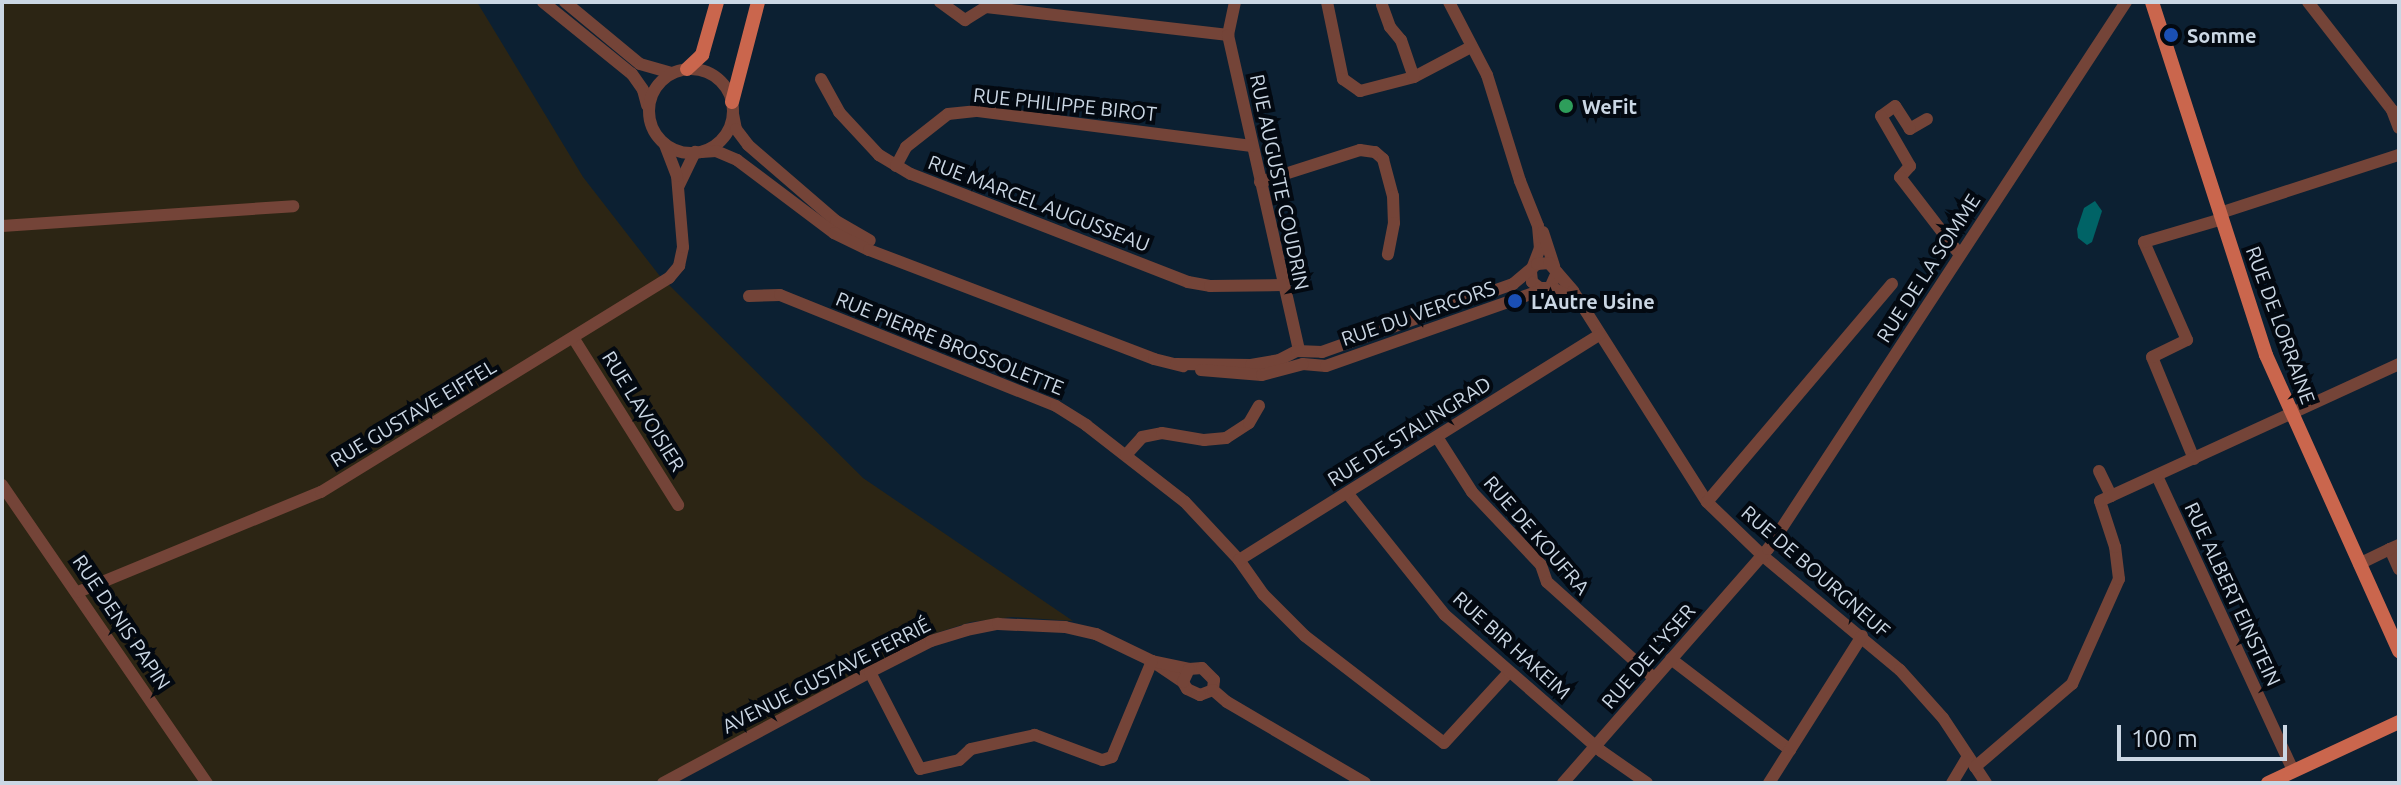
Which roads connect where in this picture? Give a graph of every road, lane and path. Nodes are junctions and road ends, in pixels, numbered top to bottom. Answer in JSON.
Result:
{"nodes":[{"id":1,"x":543,"y":2,"type":"edge"},
{"id":2,"x":565,"y":2,"type":"edge"},
{"id":3,"x":717,"y":2,"type":"edge"},
{"id":4,"x":758,"y":2,"type":"edge"},
{"id":5,"x":940,"y":2,"type":"edge"},
{"id":6,"x":1235,"y":2,"type":"edge"},
{"id":7,"x":1327,"y":2,"type":"edge"},
{"id":8,"x":1449,"y":2,"type":"edge"},
{"id":9,"x":2126,"y":2,"type":"edge"},
{"id":10,"x":2152,"y":2,"type":"edge"},
{"id":11,"x":2308,"y":2,"type":"edge"},
{"id":12,"x":1382,"y":5,"type":"dead end"},
{"id":13,"x":1228,"y":35,"type":"junction"},
{"id":14,"x":1471,"y":47,"type":"junction"},
{"id":15,"x":687,"y":69,"type":"junction"},
{"id":16,"x":671,"y":73,"type":"junction"},
{"id":17,"x":1414,"y":77,"type":"junction"},
{"id":18,"x":821,"y":79,"type":"dead end"},
{"id":19,"x":732,"y":108,"type":"junction"},
{"id":20,"x":648,"y":112,"type":"junction"},
{"id":21,"x":1927,"y":119,"type":"dead end"},
{"id":22,"x":2399,"y":128,"type":"edge"},
{"id":23,"x":665,"y":144,"type":"junction"},
{"id":24,"x":1252,"y":146,"type":"junction"},
{"id":25,"x":698,"y":152,"type":"junction"},
{"id":26,"x":2399,"y":155,"type":"edge"},
{"id":27,"x":896,"y":166,"type":"junction"},
{"id":28,"x":1260,"y":182,"type":"junction"},
{"id":29,"x":678,"y":188,"type":"junction"},
{"id":30,"x":293,"y":206,"type":"dead end"},
{"id":31,"x":2221,"y":216,"type":"junction"},
{"id":32,"x":2,"y":226,"type":"edge"},
{"id":33,"x":1538,"y":226,"type":"junction"},
{"id":34,"x":1388,"y":254,"type":"dead end"},
{"id":35,"x":1960,"y":255,"type":"junction"},
{"id":36,"x":1533,"y":268,"type":"junction"},
{"id":37,"x":1556,"y":269,"type":"junction"},
{"id":38,"x":959,"y":284,"type":"junction"},
{"id":39,"x":1892,"y":284,"type":"dead end"},
{"id":40,"x":1282,"y":285,"type":"junction"},
{"id":41,"x":1545,"y":289,"type":"junction"},
{"id":42,"x":749,"y":296,"type":"dead end"},
{"id":43,"x":1578,"y":302,"type":"junction"},
{"id":44,"x":1599,"y":335,"type":"junction"},
{"id":45,"x":574,"y":339,"type":"junction"},
{"id":46,"x":1297,"y":354,"type":"junction"},
{"id":47,"x":2399,"y":364,"type":"edge"},
{"id":48,"x":1259,"y":406,"type":"dead end"},
{"id":49,"x":2292,"y":414,"type":"junction"},
{"id":50,"x":1437,"y":437,"type":"junction"},
{"id":51,"x":1126,"y":455,"type":"junction"},
{"id":52,"x":2194,"y":459,"type":"junction"},
{"id":53,"x":2099,"y":471,"type":"dead end"},
{"id":54,"x":2157,"y":476,"type":"junction"},
{"id":55,"x":2,"y":485,"type":"edge"},
{"id":56,"x":1348,"y":494,"type":"junction"},
{"id":57,"x":2106,"y":498,"type":"junction"},
{"id":58,"x":1707,"y":502,"type":"junction"},
{"id":59,"x":678,"y":505,"type":"dead end"},
{"id":60,"x":2394,"y":547,"type":"edge"},
{"id":61,"x":1763,"y":556,"type":"junction"},
{"id":62,"x":1239,"y":560,"type":"junction"},
{"id":63,"x":2359,"y":564,"type":"junction"},
{"id":64,"x":2399,"y":569,"type":"edge"},
{"id":65,"x":78,"y":592,"type":"junction"},
{"id":66,"x":1862,"y":636,"type":"junction"},
{"id":67,"x":2399,"y":651,"type":"edge"},
{"id":68,"x":1671,"y":659,"type":"junction"},
{"id":69,"x":1152,"y":661,"type":"junction"},
{"id":70,"x":1189,"y":669,"type":"junction"},
{"id":71,"x":870,"y":672,"type":"junction"},
{"id":72,"x":1509,"y":672,"type":"junction"},
{"id":73,"x":1654,"y":678,"type":"junction"},
{"id":74,"x":1183,"y":682,"type":"junction"},
{"id":75,"x":1213,"y":690,"type":"junction"},
{"id":76,"x":2399,"y":722,"type":"edge"},
{"id":77,"x":1595,"y":746,"type":"junction"},
{"id":78,"x":1790,"y":750,"type":"junction"},
{"id":79,"x":1971,"y":761,"type":"junction"},
{"id":80,"x":687,"y":770,"type":"junction"},
{"id":81,"x":2293,"y":771,"type":"junction"},
{"id":82,"x":207,"y":783,"type":"edge"},
{"id":83,"x":663,"y":783,"type":"edge"},
{"id":84,"x":695,"y":783,"type":"edge"},
{"id":85,"x":1365,"y":783,"type":"edge"},
{"id":86,"x":1563,"y":783,"type":"edge"},
{"id":87,"x":1647,"y":783,"type":"edge"},
{"id":88,"x":1769,"y":783,"type":"edge"},
{"id":89,"x":1952,"y":783,"type":"edge"},
{"id":90,"x":1986,"y":783,"type":"edge"},
{"id":91,"x":2268,"y":783,"type":"edge"}],
"edges":[{"from":1,"to":20,"type":"street"},
{"from":2,"to":16,"type":"street"},
{"from":3,"to":15,"type":"main road"},
{"from":4,"to":19,"type":"main road"},
{"from":5,"to":13,"type":"street"},
{"from":6,"to":13,"type":"street"},
{"from":7,"to":17,"type":"street"},
{"from":8,"to":14,"type":"street","name":"RUE DE BOURGNEUF"},
{"from":9,"to":35,"type":"street","name":"RUE DE LA SOMME"},
{"from":10,"to":31,"type":"main road","name":"RUE DE LORRAINE"},
{"from":11,"to":22,"type":"street"},
{"from":12,"to":17,"type":"street"},
{"from":13,"to":24,"type":"street","name":"RUE AUGUSTE COUDRIN"},
{"from":14,"to":17,"type":"street"},
{"from":14,"to":33,"type":"street","name":"RUE DE BOURGNEUF"},
{"from":15,"to":16,"type":"street"},
{"from":15,"to":19,"type":"street"},
{"from":16,"to":20,"type":"street"},
{"from":18,"to":27,"type":"street","name":"RUE MARCEL AUGUSSEAU"},
{"from":19,"to":25,"type":"street"},
{"from":19,"to":38,"type":"street","name":"RUE DU VERCORS"},
{"from":20,"to":23,"type":"street"},
{"from":21,"to":35,"type":"street"},
{"from":23,"to":25,"type":"street"},
{"from":23,"to":29,"type":"street","name":"RUE GUSTAVE EIFFEL"},
{"from":24,"to":27,"type":"street","name":"RUE PHILIPPE BIROT"},
{"from":24,"to":28,"type":"street","name":"RUE AUGUSTE COUDRIN"},
{"from":25,"to":29,"type":"street"},
{"from":25,"to":38,"type":"street","name":"RUE DU VERCORS"},
{"from":26,"to":31,"type":"street"},
{"from":27,"to":40,"type":"street","name":"RUE MARCEL AUGUSSEAU"},
{"from":28,"to":34,"type":"street"},
{"from":28,"to":40,"type":"street","name":"RUE AUGUSTE COUDRIN"},
{"from":29,"to":45,"type":"street","name":"RUE GUSTAVE EIFFEL"},
{"from":30,"to":32,"type":"street"},
{"from":31,"to":49,"type":"main road","name":"RUE DE LORRAINE"},
{"from":31,"to":52,"type":"street"},
{"from":33,"to":36,"type":"street","name":"RUE DE BOURGNEUF"},
{"from":33,"to":37,"type":"street","name":"RUE DE BOURGNEUF"},
{"from":35,"to":61,"type":"street","name":"RUE DE LA SOMME"},
{"from":36,"to":37,"type":"street"},
{"from":36,"to":41,"type":"street"},
{"from":36,"to":46,"type":"street","name":"RUE DU VERCORS"},
{"from":37,"to":41,"type":"street"},
{"from":37,"to":43,"type":"street","name":"RUE DE BOURGNEUF"},
{"from":38,"to":46,"type":"street","name":"RUE DU VERCORS"},
{"from":39,"to":58,"type":"street"},
{"from":40,"to":46,"type":"street","name":"RUE AUGUSTE COUDRIN"},
{"from":41,"to":43,"type":"street"},
{"from":41,"to":46,"type":"street","name":"RUE DU VERCORS"},
{"from":42,"to":51,"type":"street","name":"RUE PIERRE BROSSOLETTE"},
{"from":43,"to":44,"type":"street","name":"RUE DE BOURGNEUF"},
{"from":44,"to":50,"type":"street","name":"RUE DE STALINGRAD"},
{"from":44,"to":58,"type":"street","name":"RUE DE BOURGNEUF"},
{"from":45,"to":59,"type":"street","name":"RUE LAVOISIER"},
{"from":45,"to":65,"type":"street","name":"RUE GUSTAVE EIFFEL"},
{"from":47,"to":49,"type":"street"},
{"from":48,"to":51,"type":"street"},
{"from":49,"to":52,"type":"street"},
{"from":49,"to":63,"type":"main road","name":"RUE DE LORRAINE"},
{"from":50,"to":56,"type":"street","name":"RUE DE STALINGRAD"},
{"from":50,"to":73,"type":"street","name":"RUE DE KOUFRA"},
{"from":51,"to":62,"type":"street","name":"RUE PIERRE BROSSOLETTE"},
{"from":52,"to":54,"type":"street"},
{"from":53,"to":57,"type":"street"},
{"from":54,"to":57,"type":"street"},
{"from":54,"to":81,"type":"street","name":"RUE ALBERT EINSTEIN"},
{"from":55,"to":65,"type":"street","name":"RUE DENIS PAPIN"},
{"from":56,"to":62,"type":"street","name":"RUE DE STALINGRAD"},
{"from":56,"to":72,"type":"street","name":"RUE BIR HAKEIM"},
{"from":57,"to":79,"type":"street"},
{"from":58,"to":61,"type":"street","name":"RUE DE BOURGNEUF"},
{"from":60,"to":63,"type":"street"},
{"from":60,"to":64,"type":"street"},
{"from":61,"to":66,"type":"street","name":"RUE DE BOURGNEUF"},
{"from":61,"to":68,"type":"street","name":"RUE DE L’YSER"},
{"from":62,"to":72,"type":"street","name":"RUE PIERRE BROSSOLETTE"},
{"from":63,"to":67,"type":"main road","name":"RUE DE LORRAINE"},
{"from":65,"to":82,"type":"street","name":"RUE DENIS PAPIN"},
{"from":66,"to":78,"type":"street"},
{"from":66,"to":79,"type":"street","name":"RUE DE BOURGNEUF"},
{"from":68,"to":73,"type":"street","name":"RUE DE L’YSER"},
{"from":68,"to":78,"type":"street"},
{"from":69,"to":70,"type":"street","name":"AVENUE GUSTAVE FERRIÉ"},
{"from":69,"to":71,"type":"street","name":"AVENUE GUSTAVE FERRIÉ"},
{"from":69,"to":71,"type":"street"},
{"from":69,"to":74,"type":"street","name":"AVENUE GUSTAVE FERRIÉ"},
{"from":70,"to":74,"type":"street"},
{"from":70,"to":75,"type":"street"},
{"from":71,"to":80,"type":"street","name":"AVENUE GUSTAVE FERRIÉ"},
{"from":72,"to":77,"type":"street","name":"RUE BIR HAKEIM"},
{"from":73,"to":77,"type":"street","name":"RUE DE L’YSER"},
{"from":74,"to":75,"type":"street"},
{"from":75,"to":85,"type":"street"},
{"from":76,"to":81,"type":"main road"},
{"from":77,"to":86,"type":"street","name":"RUE DE L’YSER"},
{"from":77,"to":87,"type":"street","name":"RUE BIR HAKEIM"},
{"from":78,"to":88,"type":"street"},
{"from":79,"to":89,"type":"street"},
{"from":79,"to":90,"type":"street","name":"RUE DE BOURGNEUF"},
{"from":80,"to":83,"type":"street","name":"AVENUE GUSTAVE FERRIÉ"},
{"from":80,"to":84,"type":"street"},
{"from":81,"to":91,"type":"main road"}]}
